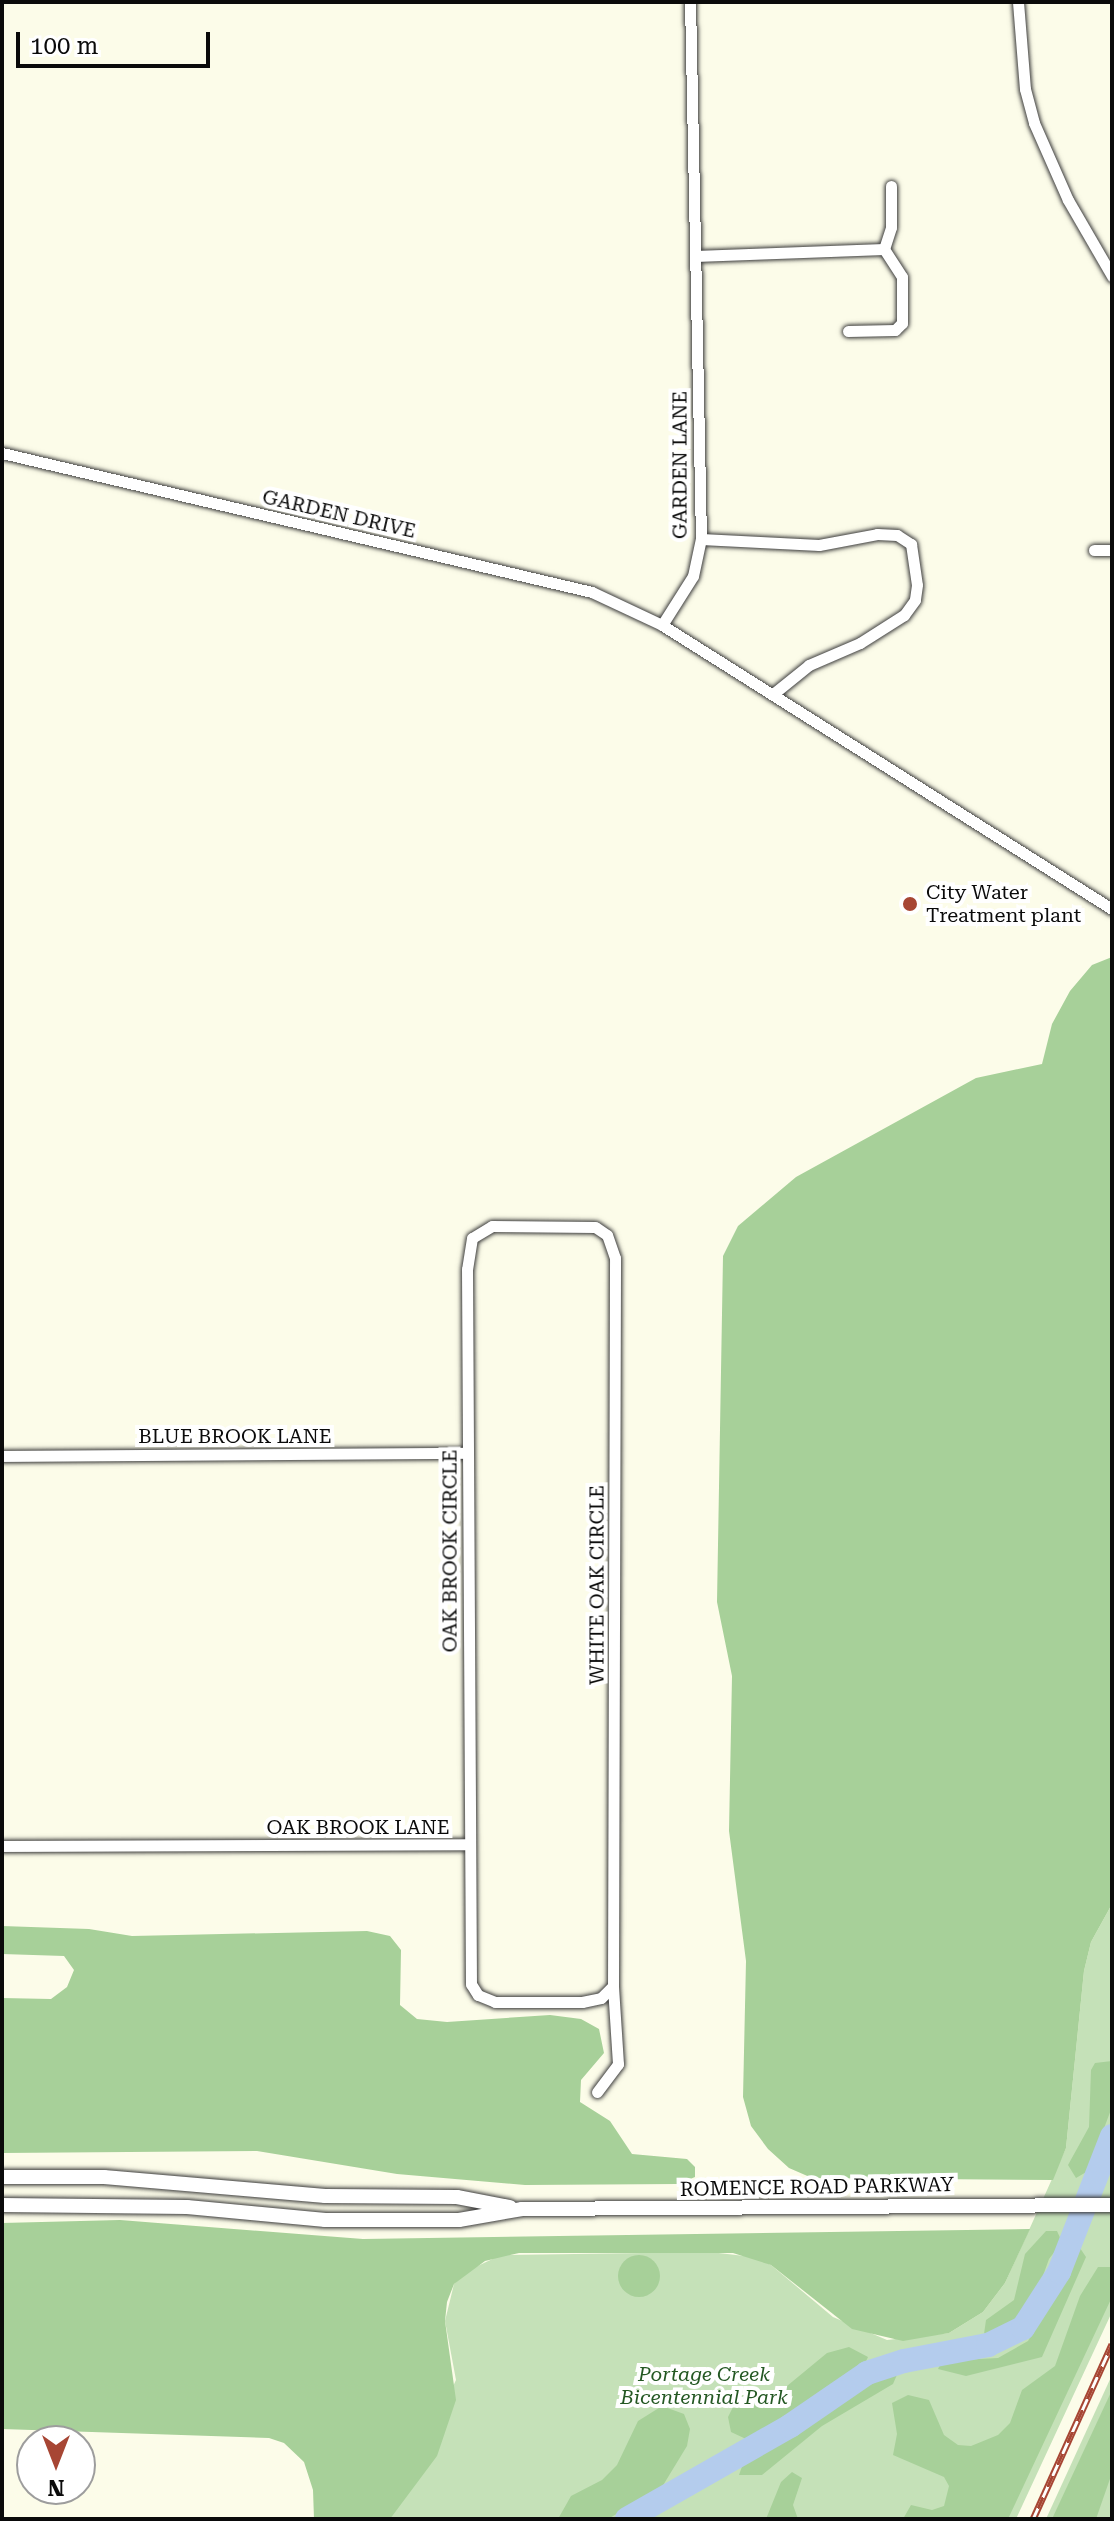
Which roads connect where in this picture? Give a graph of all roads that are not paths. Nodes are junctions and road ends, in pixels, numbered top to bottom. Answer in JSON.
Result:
{"nodes":[{"id":1,"x":690,"y":2,"type":"edge"},
{"id":2,"x":1018,"y":2,"type":"edge"},
{"id":3,"x":891,"y":186,"type":"dead end"},
{"id":4,"x":884,"y":249,"type":"junction"},
{"id":5,"x":695,"y":256,"type":"junction"},
{"id":6,"x":1112,"y":276,"type":"edge"},
{"id":7,"x":848,"y":331,"type":"dead end"},
{"id":8,"x":2,"y":453,"type":"edge"},
{"id":9,"x":701,"y":539,"type":"junction"},
{"id":10,"x":1094,"y":550,"type":"dead end"},
{"id":11,"x":1112,"y":550,"type":"edge"},
{"id":12,"x":662,"y":625,"type":"junction"},
{"id":13,"x":773,"y":694,"type":"junction"},
{"id":14,"x":1112,"y":909,"type":"edge"},
{"id":15,"x":467,"y":1258,"type":"joint"},
{"id":16,"x":468,"y":1453,"type":"junction"},
{"id":17,"x":2,"y":1456,"type":"edge"},
{"id":18,"x":468,"y":1844,"type":"junction"},
{"id":19,"x":2,"y":1846,"type":"edge"},
{"id":20,"x":613,"y":1986,"type":"junction"},
{"id":21,"x":597,"y":2092,"type":"dead end"},
{"id":22,"x":2,"y":2177,"type":"edge"},
{"id":23,"x":2,"y":2205,"type":"edge"},
{"id":24,"x":1112,"y":2205,"type":"edge"},
{"id":25,"x":522,"y":2209,"type":"junction"}],
"edges":[{"from":1,"to":5,"type":"street","name":"GARDEN LANE"},
{"from":2,"to":6,"type":"street"},
{"from":3,"to":4,"type":"street"},
{"from":4,"to":5,"type":"street"},
{"from":4,"to":7,"type":"street"},
{"from":5,"to":9,"type":"street","name":"GARDEN LANE"},
{"from":8,"to":12,"type":"street","name":"GARDEN DRIVE"},
{"from":9,"to":12,"type":"street","name":"GARDEN LANE"},
{"from":9,"to":13,"type":"street"},
{"from":10,"to":11,"type":"street"},
{"from":12,"to":13,"type":"street"},
{"from":13,"to":14,"type":"street"},
{"from":15,"to":16,"type":"street","name":"OAK BROOK CIRCLE"},
{"from":15,"to":20,"type":"street","name":"WHITE OAK CIRCLE"},
{"from":16,"to":17,"type":"street","name":"BLUE BROOK LANE"},
{"from":16,"to":18,"type":"street","name":"OAK BROOK CIRCLE"},
{"from":18,"to":19,"type":"street","name":"OAK BROOK LANE"},
{"from":18,"to":20,"type":"street","name":"OAK BROOK LANE"},
{"from":20,"to":21,"type":"street","name":"WHITE OAK CIRCLE"},
{"from":22,"to":25,"type":"street","name":"ROMENCE ROAD PARKWAY"},
{"from":23,"to":25,"type":"street","name":"ROMENCE ROAD PARKWAY"},
{"from":24,"to":25,"type":"street","name":"ROMENCE ROAD PARKWAY"}]}
